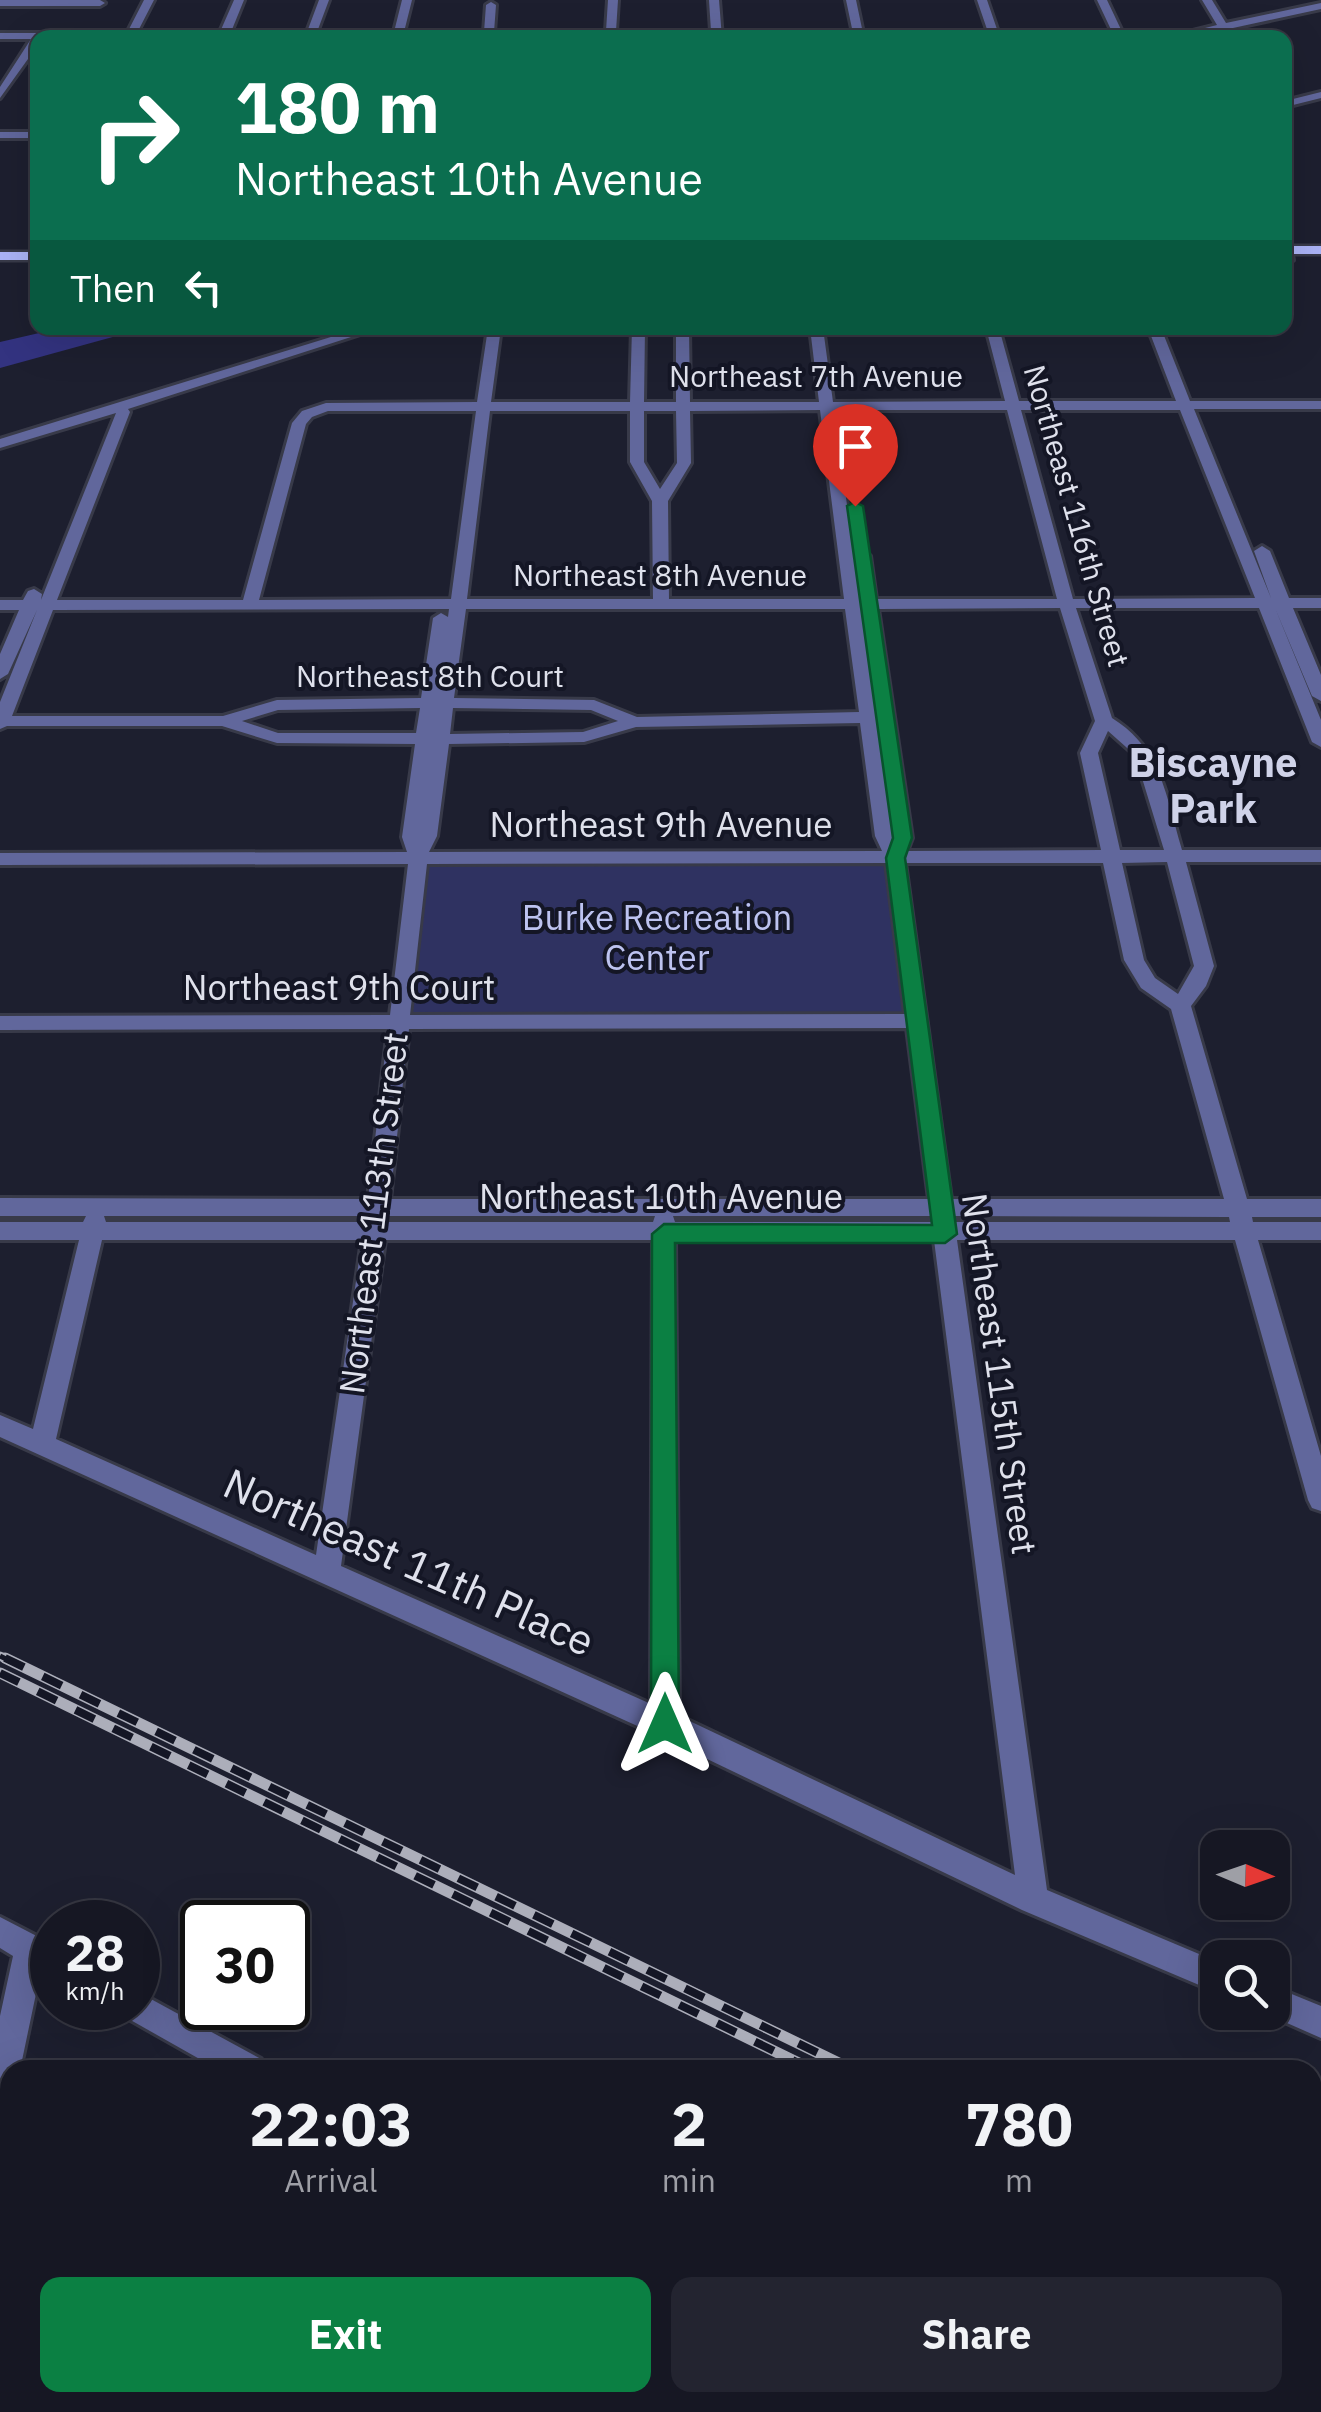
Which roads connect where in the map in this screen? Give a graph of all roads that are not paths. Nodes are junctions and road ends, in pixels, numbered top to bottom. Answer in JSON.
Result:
{"nodes":[{"id":1,"x":149,"y":0,"type":"edge"},
{"id":2,"x":239,"y":0,"type":"edge"},
{"id":3,"x":324,"y":0,"type":"edge"},
{"id":4,"x":408,"y":0,"type":"edge"},
{"id":5,"x":613,"y":0,"type":"edge"},
{"id":6,"x":714,"y":0,"type":"edge"},
{"id":7,"x":851,"y":0,"type":"edge"},
{"id":8,"x":982,"y":0,"type":"edge"},
{"id":9,"x":1102,"y":0,"type":"edge"},
{"id":10,"x":1207,"y":0,"type":"edge"},
{"id":11,"x":0,"y":3,"type":"edge"},
{"id":12,"x":100,"y":3,"type":"dead end"},
{"id":13,"x":492,"y":6,"type":"dead end"},
{"id":14,"x":1321,"y":6,"type":"edge"},
{"id":15,"x":1222,"y":27,"type":"junction"},
{"id":16,"x":133,"y":30,"type":"edge"},
{"id":17,"x":226,"y":30,"type":"edge"},
{"id":18,"x":313,"y":30,"type":"edge"},
{"id":19,"x":400,"y":30,"type":"edge"},
{"id":20,"x":490,"y":30,"type":"edge"},
{"id":21,"x":612,"y":30,"type":"edge"},
{"id":22,"x":716,"y":30,"type":"edge"},
{"id":23,"x":857,"y":30,"type":"edge"},
{"id":24,"x":992,"y":30,"type":"edge"},
{"id":25,"x":1116,"y":30,"type":"edge"},
{"id":26,"x":1208,"y":30,"type":"edge"},
{"id":27,"x":0,"y":36,"type":"edge"},
{"id":28,"x":30,"y":36,"type":"edge"},
{"id":29,"x":30,"y":48,"type":"edge"},
{"id":30,"x":1321,"y":92,"type":"edge"},
{"id":31,"x":0,"y":94,"type":"edge"},
{"id":32,"x":1292,"y":99,"type":"edge"},
{"id":33,"x":0,"y":134,"type":"edge"},
{"id":34,"x":30,"y":134,"type":"edge"},
{"id":35,"x":1292,"y":253,"type":"edge"},
{"id":36,"x":1321,"y":253,"type":"edge"},
{"id":37,"x":0,"y":256,"type":"edge"},
{"id":38,"x":30,"y":256,"type":"edge"},
{"id":39,"x":326,"y":335,"type":"edge"},
{"id":40,"x":345,"y":335,"type":"edge"},
{"id":41,"x":480,"y":335,"type":"edge"},
{"id":42,"x":492,"y":335,"type":"edge"},
{"id":43,"x":638,"y":335,"type":"edge"},
{"id":44,"x":682,"y":335,"type":"edge"},
{"id":45,"x":818,"y":335,"type":"edge"},
{"id":46,"x":832,"y":335,"type":"edge"},
{"id":47,"x":994,"y":335,"type":"edge"},
{"id":48,"x":1158,"y":335,"type":"edge"},
{"id":49,"x":1169,"y":335,"type":"edge"},
{"id":50,"x":287,"y":350,"type":"junction"},
{"id":51,"x":119,"y":402,"type":"junction"},
{"id":52,"x":477,"y":405,"type":"junction"},
{"id":53,"x":637,"y":405,"type":"junction"},
{"id":54,"x":685,"y":405,"type":"junction"},
{"id":55,"x":834,"y":405,"type":"junction"},
{"id":56,"x":1012,"y":405,"type":"junction"},
{"id":57,"x":1321,"y":405,"type":"edge"},
{"id":58,"x":1193,"y":406,"type":"junction"},
{"id":59,"x":4,"y":438,"type":"edge"},
{"id":60,"x":660,"y":500,"type":"junction"},
{"id":61,"x":1321,"y":593,"type":"edge"},
{"id":62,"x":0,"y":594,"type":"edge"},
{"id":63,"x":661,"y":598,"type":"junction"},
{"id":64,"x":861,"y":598,"type":"junction"},
{"id":65,"x":1065,"y":598,"type":"junction"},
{"id":66,"x":1274,"y":598,"type":"junction"},
{"id":67,"x":40,"y":599,"type":"junction"},
{"id":68,"x":251,"y":599,"type":"junction"},
{"id":69,"x":452,"y":599,"type":"junction"},
{"id":70,"x":1321,"y":603,"type":"edge"},
{"id":71,"x":0,"y":605,"type":"edge"},
{"id":72,"x":0,"y":674,"type":"edge"},
{"id":73,"x":1321,"y":696,"type":"edge"},
{"id":74,"x":437,"y":704,"type":"junction"},
{"id":75,"x":877,"y":718,"type":"junction"},
{"id":76,"x":223,"y":721,"type":"junction"},
{"id":77,"x":1104,"y":721,"type":"junction"},
{"id":78,"x":0,"y":722,"type":"edge"},
{"id":79,"x":635,"y":722,"type":"junction"},
{"id":80,"x":432,"y":738,"type":"junction"},
{"id":81,"x":1321,"y":742,"type":"edge"},
{"id":82,"x":418,"y":856,"type":"junction"},
{"id":83,"x":1110,"y":856,"type":"junction"},
{"id":84,"x":1321,"y":856,"type":"edge"},
{"id":85,"x":895,"y":858,"type":"junction"},
{"id":86,"x":1172,"y":858,"type":"junction"},
{"id":87,"x":0,"y":859,"type":"edge"},
{"id":88,"x":1180,"y":1005,"type":"junction"},
{"id":89,"x":399,"y":1019,"type":"junction"},
{"id":90,"x":917,"y":1020,"type":"junction"},
{"id":91,"x":0,"y":1023,"type":"edge"},
{"id":92,"x":941,"y":1206,"type":"junction"},
{"id":93,"x":378,"y":1207,"type":"junction"},
{"id":94,"x":0,"y":1208,"type":"edge"},
{"id":95,"x":98,"y":1208,"type":"junction"},
{"id":96,"x":1321,"y":1208,"type":"edge"},
{"id":97,"x":1240,"y":1219,"type":"junction"},
{"id":98,"x":664,"y":1221,"type":"junction"},
{"id":99,"x":0,"y":1231,"type":"edge"},
{"id":100,"x":375,"y":1231,"type":"junction"},
{"id":101,"x":1321,"y":1231,"type":"edge"},
{"id":102,"x":92,"y":1232,"type":"junction"},
{"id":103,"x":945,"y":1234,"type":"junction"},
{"id":104,"x":0,"y":1426,"type":"edge"},
{"id":105,"x":42,"y":1446,"type":"junction"},
{"id":106,"x":1321,"y":1500,"type":"edge"},
{"id":107,"x":327,"y":1570,"type":"junction"},
{"id":108,"x":665,"y":1724,"type":"junction"},
{"id":109,"x":1033,"y":1899,"type":"junction"},
{"id":110,"x":0,"y":1932,"type":"edge"},
{"id":111,"x":30,"y":1948,"type":"edge"},
{"id":112,"x":1200,"y":1970,"type":"edge"},
{"id":113,"x":30,"y":1990,"type":"edge"},
{"id":114,"x":1290,"y":2009,"type":"edge"},
{"id":115,"x":160,"y":2019,"type":"edge"},
{"id":116,"x":1321,"y":2022,"type":"edge"},
{"id":117,"x":9,"y":2060,"type":"edge"},
{"id":118,"x":232,"y":2060,"type":"edge"}],
"edges":[{"from":1,"to":16,"type":"street"},
{"from":2,"to":17,"type":"street"},
{"from":3,"to":18,"type":"street"},
{"from":4,"to":19,"type":"street"},
{"from":5,"to":21,"type":"street"},
{"from":6,"to":22,"type":"street"},
{"from":7,"to":23,"type":"street"},
{"from":8,"to":24,"type":"street"},
{"from":9,"to":25,"type":"street"},
{"from":10,"to":15,"type":"street"},
{"from":11,"to":12,"type":"street"},
{"from":13,"to":20,"type":"street"},
{"from":14,"to":15,"type":"street"},
{"from":15,"to":26,"type":"street"},
{"from":27,"to":28,"type":"street"},
{"from":29,"to":31,"type":"street"},
{"from":30,"to":32,"type":"street"},
{"from":33,"to":34,"type":"street"},
{"from":35,"to":36,"type":"main road"},
{"from":37,"to":38,"type":"main road"},
{"from":39,"to":50,"type":"street"},
{"from":40,"to":50,"type":"street"},
{"from":41,"to":52,"type":"street","name":"Northeast 113th Street"},
{"from":42,"to":52,"type":"street","name":"Northeast 113th Street"},
{"from":43,"to":53,"type":"street"},
{"from":44,"to":54,"type":"street"},
{"from":45,"to":55,"type":"street","name":"Northeast 115th Street"},
{"from":46,"to":55,"type":"street","name":"Northeast 115th Street"},
{"from":47,"to":56,"type":"street","name":"Northeast 116th Street"},
{"from":48,"to":58,"type":"street"},
{"from":49,"to":58,"type":"street"},
{"from":50,"to":51,"type":"street"},
{"from":51,"to":59,"type":"street"},
{"from":51,"to":67,"type":"street"},
{"from":52,"to":53,"type":"street","name":"Northeast 7th Avenue"},
{"from":52,"to":68,"type":"street","name":"Northeast 7th Avenue"},
{"from":52,"to":69,"type":"street","name":"Northeast 113th Street"},
{"from":53,"to":54,"type":"street","name":"Northeast 7th Avenue"},
{"from":53,"to":60,"type":"street"},
{"from":54,"to":55,"type":"street","name":"Northeast 7th Avenue"},
{"from":54,"to":60,"type":"street"},
{"from":55,"to":56,"type":"street","name":"Northeast 7th Avenue"},
{"from":55,"to":64,"type":"street","name":"Northeast 115th Street"},
{"from":56,"to":58,"type":"street","name":"Northeast 7th Avenue"},
{"from":56,"to":65,"type":"street","name":"Northeast 116th Street"},
{"from":57,"to":58,"type":"street","name":"Northeast 7th Avenue"},
{"from":58,"to":66,"type":"street"},
{"from":60,"to":63,"type":"street"},
{"from":61,"to":66,"type":"street","name":"Northeast 8th Avenue"},
{"from":62,"to":67,"type":"street","name":"Northeast 8th Avenue"},
{"from":63,"to":64,"type":"street","name":"Northeast 8th Avenue"},
{"from":63,"to":69,"type":"street","name":"Northeast 8th Avenue"},
{"from":64,"to":65,"type":"street","name":"Northeast 8th Avenue"},
{"from":64,"to":75,"type":"street","name":"Northeast 115th Street"},
{"from":65,"to":66,"type":"street","name":"Northeast 8th Avenue"},
{"from":65,"to":77,"type":"street","name":"Northeast 116th Street"},
{"from":66,"to":70,"type":"street","name":"Northeast 8th Avenue"},
{"from":66,"to":73,"type":"street"},
{"from":66,"to":81,"type":"street"},
{"from":67,"to":68,"type":"street","name":"Northeast 8th Avenue"},
{"from":67,"to":71,"type":"street","name":"Northeast 8th Avenue"},
{"from":67,"to":72,"type":"street"},
{"from":67,"to":78,"type":"street"},
{"from":68,"to":69,"type":"street","name":"Northeast 8th Avenue"},
{"from":69,"to":74,"type":"street","name":"Northeast 113th Street"},
{"from":74,"to":76,"type":"street","name":"Northeast 8th Court"},
{"from":74,"to":79,"type":"street","name":"Northeast 8th Court"},
{"from":74,"to":80,"type":"street","name":"Northeast 113th Street"},
{"from":75,"to":79,"type":"street","name":"Northeast 8th Court"},
{"from":75,"to":85,"type":"street","name":"Northeast 115th Street"},
{"from":76,"to":78,"type":"street","name":"Northeast 8th Court"},
{"from":76,"to":80,"type":"street","name":"Northeast 8th Court"},
{"from":77,"to":83,"type":"street","name":"Northeast 116th Street"},
{"from":77,"to":86,"type":"street","name":"Northeast 116th Street"},
{"from":79,"to":80,"type":"street","name":"Northeast 8th Court"},
{"from":80,"to":82,"type":"street","name":"Northeast 113th Street"},
{"from":82,"to":85,"type":"street","name":"Northeast 9th Avenue"},
{"from":82,"to":87,"type":"street","name":"Northeast 9th Avenue"},
{"from":82,"to":89,"type":"street","name":"Northeast 113th Street"},
{"from":83,"to":85,"type":"street","name":"Northeast 9th Avenue"},
{"from":83,"to":86,"type":"street","name":"Northeast 9th Avenue"},
{"from":83,"to":88,"type":"street","name":"Northeast 116th Street"},
{"from":84,"to":86,"type":"street","name":"Northeast 9th Avenue"},
{"from":85,"to":90,"type":"street","name":"Northeast 115th Street"},
{"from":86,"to":88,"type":"street","name":"Northeast 116th Street"},
{"from":88,"to":97,"type":"street"},
{"from":89,"to":90,"type":"street","name":"Northeast 9th Court"},
{"from":89,"to":91,"type":"street","name":"Northeast 9th Court"},
{"from":89,"to":93,"type":"street","name":"Northeast 113th Street"},
{"from":90,"to":92,"type":"street","name":"Northeast 115th Street"},
{"from":92,"to":97,"type":"street","name":"Northeast 10th Avenue"},
{"from":92,"to":98,"type":"street","name":"Northeast 10th Avenue"},
{"from":92,"to":103,"type":"street","name":"Northeast 115th Street"},
{"from":93,"to":95,"type":"street","name":"Northeast 10th Avenue"},
{"from":93,"to":98,"type":"street","name":"Northeast 10th Avenue"},
{"from":93,"to":100,"type":"street","name":"Northeast 113th Street"},
{"from":94,"to":95,"type":"street","name":"Northeast 10th Avenue"},
{"from":95,"to":102,"type":"street"},
{"from":96,"to":97,"type":"street","name":"Northeast 10th Avenue"},
{"from":97,"to":101,"type":"street","name":"Northeast 10th Avenue"},
{"from":97,"to":103,"type":"street","name":"Northeast 10th Avenue"},
{"from":97,"to":106,"type":"street"},
{"from":98,"to":100,"type":"street","name":"Northeast 10th Avenue"},
{"from":98,"to":103,"type":"street","name":"Northeast 10th Avenue"},
{"from":98,"to":108,"type":"street"},
{"from":99,"to":102,"type":"street","name":"Northeast 10th Avenue"},
{"from":100,"to":102,"type":"street","name":"Northeast 10th Avenue"},
{"from":100,"to":107,"type":"street","name":"Northeast 113th Street"},
{"from":102,"to":105,"type":"street"},
{"from":103,"to":109,"type":"street","name":"Northeast 115th Street"},
{"from":104,"to":105,"type":"street","name":"Northeast 11th Place"},
{"from":105,"to":107,"type":"street","name":"Northeast 11th Place"},
{"from":107,"to":108,"type":"street","name":"Northeast 11th Place"},
{"from":108,"to":109,"type":"street","name":"Northeast 11th Place"},
{"from":109,"to":112,"type":"street","name":"Northeast 11th Place"},
{"from":110,"to":111,"type":"street"},
{"from":113,"to":117,"type":"street"},
{"from":114,"to":116,"type":"street"},
{"from":115,"to":118,"type":"street"}]}
